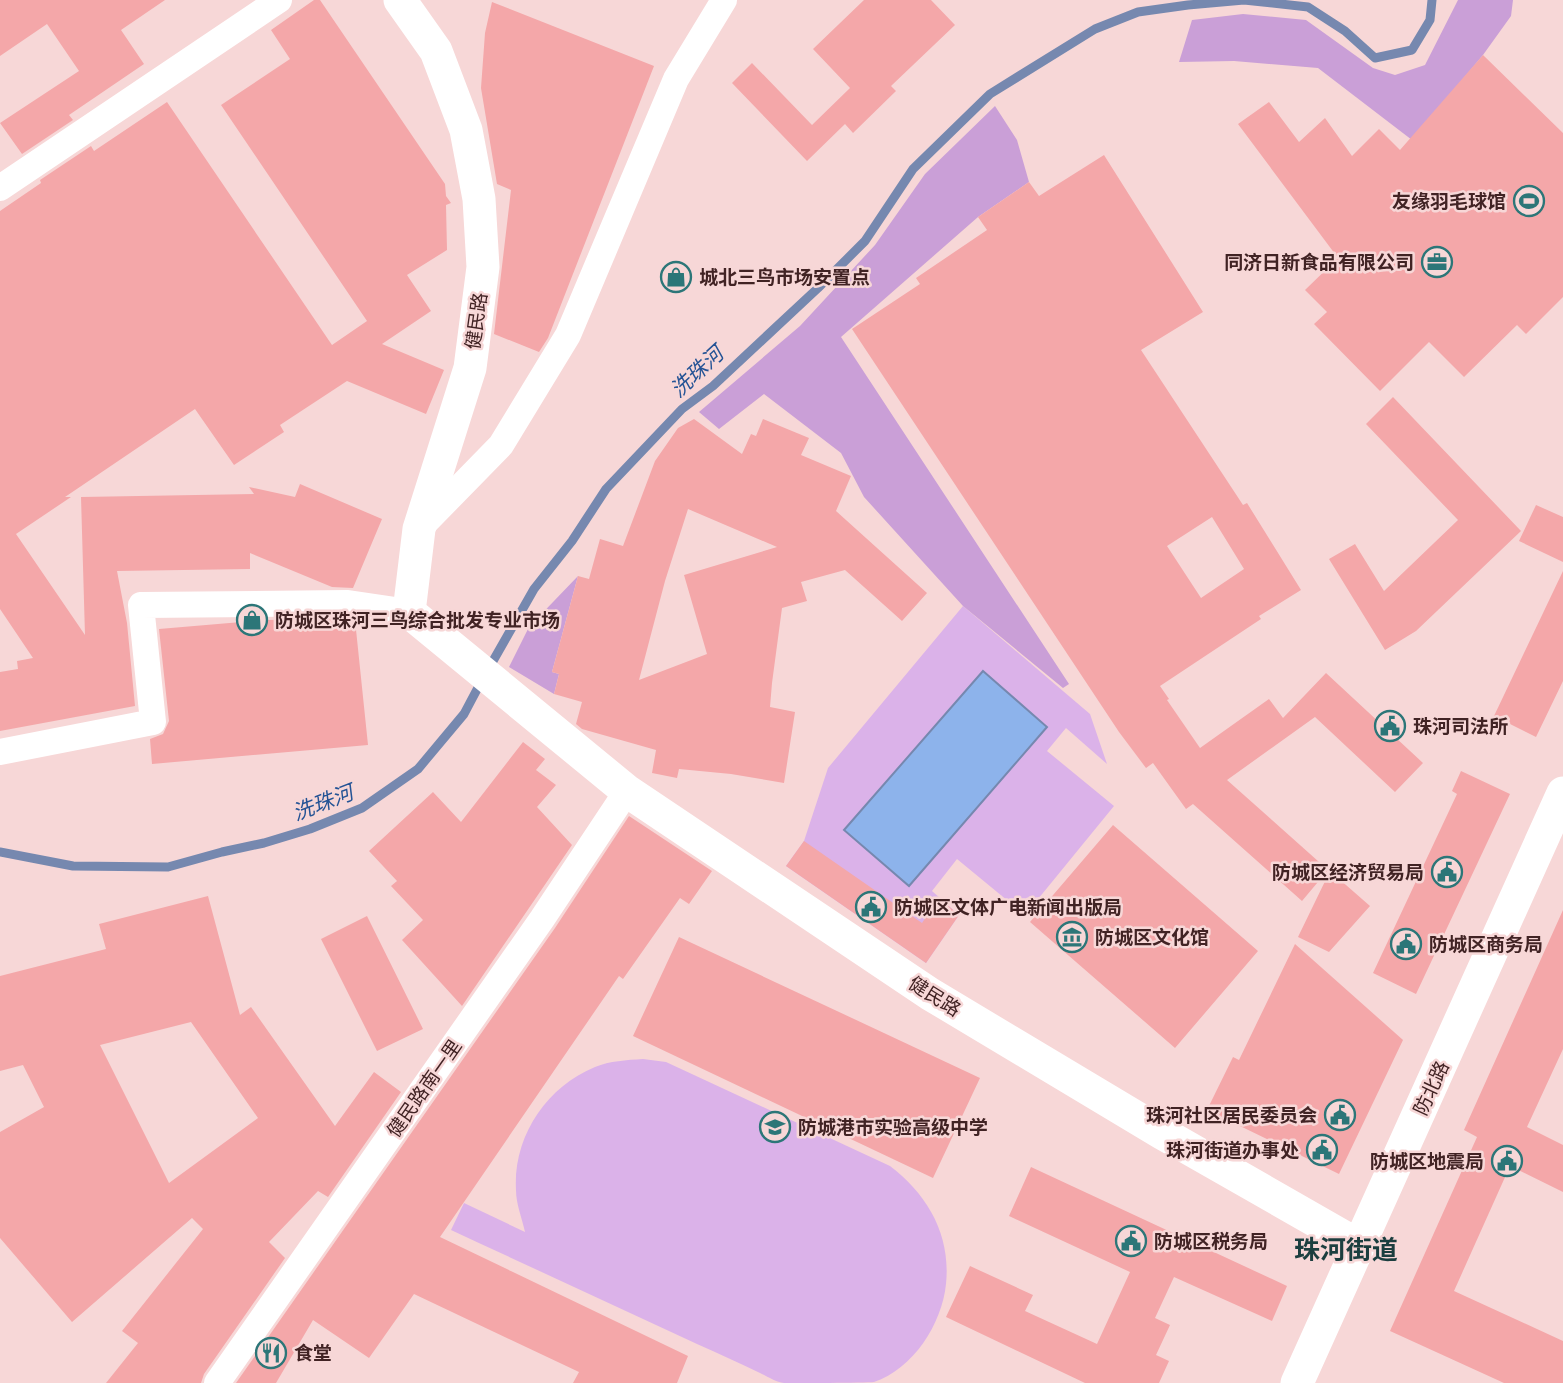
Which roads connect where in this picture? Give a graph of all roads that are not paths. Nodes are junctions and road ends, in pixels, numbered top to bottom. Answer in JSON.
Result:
{"nodes":[{"id":1,"x":279,"y":0,"type":"edge"},
{"id":2,"x":400,"y":0,"type":"edge"},
{"id":3,"x":724,"y":0,"type":"edge"},
{"id":4,"x":0,"y":188,"type":"edge"},
{"id":5,"x":419,"y":529,"type":"junction"},
{"id":6,"x":409,"y":612,"type":"junction"},
{"id":7,"x":0,"y":752,"type":"edge"},
{"id":8,"x":627,"y":791,"type":"junction"},
{"id":9,"x":1563,"y":793,"type":"edge"},
{"id":10,"x":1358,"y":1245,"type":"junction"},
{"id":11,"x":218,"y":1383,"type":"edge"},
{"id":12,"x":1297,"y":1383,"type":"edge"}],
"edges":[{"from":1,"to":4,"type":"street"},
{"from":2,"to":5,"type":"street","name":"健民路"},
{"from":3,"to":5,"type":"street"},
{"from":5,"to":6,"type":"street","name":"健民路"},
{"from":6,"to":7,"type":"street"},
{"from":6,"to":8,"type":"street","name":"健民路"},
{"from":8,"to":10,"type":"street","name":"健民路"},
{"from":8,"to":11,"type":"street","name":"健民路南一里"},
{"from":9,"to":10,"type":"street","name":"防北路"},
{"from":10,"to":12,"type":"street","name":"防北路"}]}
